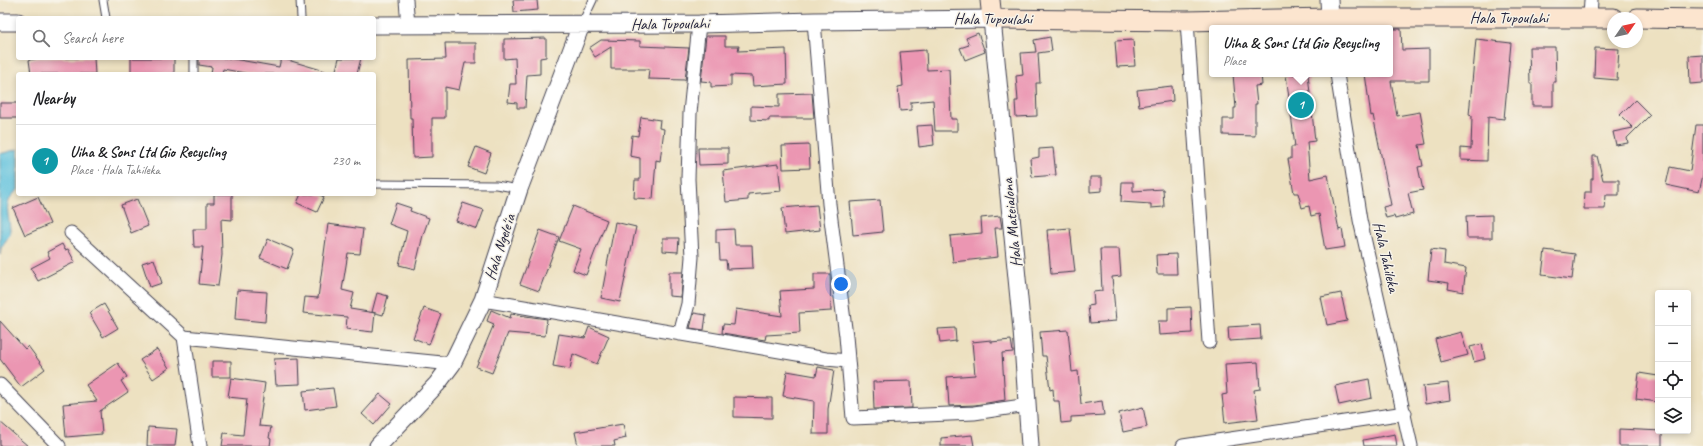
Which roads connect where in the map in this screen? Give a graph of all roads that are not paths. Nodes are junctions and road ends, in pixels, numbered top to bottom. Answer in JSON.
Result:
{"nodes":[{"id":1,"x":103,"y":0,"type":"edge"},
{"id":2,"x":300,"y":0,"type":"edge"},
{"id":3,"x":406,"y":0,"type":"edge"},
{"id":4,"x":593,"y":0,"type":"edge"},
{"id":5,"x":990,"y":0,"type":"edge"},
{"id":6,"x":1591,"y":9,"type":"edge"},
{"id":7,"x":106,"y":16,"type":"edge"},
{"id":8,"x":301,"y":16,"type":"edge"},
{"id":9,"x":1330,"y":16,"type":"edge"},
{"id":10,"x":1607,"y":16,"type":"edge"},
{"id":11,"x":1643,"y":18,"type":"edge"},
{"id":12,"x":992,"y":19,"type":"junction"},
{"id":13,"x":1703,"y":19,"type":"edge"},
{"id":14,"x":814,"y":20,"type":"junction"},
{"id":15,"x":1187,"y":21,"type":"junction"},
{"id":16,"x":0,"y":22,"type":"edge"},
{"id":17,"x":16,"y":22,"type":"edge"},
{"id":18,"x":699,"y":24,"type":"junction"},
{"id":19,"x":376,"y":25,"type":"edge"},
{"id":20,"x":581,"y":25,"type":"junction"},
{"id":21,"x":408,"y":26,"type":"junction"},
{"id":22,"x":194,"y":60,"type":"edge"},
{"id":23,"x":194,"y":72,"type":"edge"},
{"id":24,"x":1337,"y":77,"type":"edge"},
{"id":25,"x":376,"y":184,"type":"edge"},
{"id":26,"x":519,"y":189,"type":"junction"},
{"id":27,"x":71,"y":233,"type":"dead end"},
{"id":28,"x":483,"y":300,"type":"junction"},
{"id":29,"x":680,"y":334,"type":"junction"},
{"id":30,"x":184,"y":337,"type":"junction"},
{"id":31,"x":1209,"y":342,"type":"dead end"},
{"id":32,"x":848,"y":361,"type":"junction"},
{"id":33,"x":452,"y":364,"type":"junction"},
{"id":34,"x":0,"y":385,"type":"edge"},
{"id":35,"x":1028,"y":405,"type":"junction"},
{"id":36,"x":1405,"y":413,"type":"junction"},
{"id":37,"x":1205,"y":444,"type":"edge"},
{"id":38,"x":59,"y":446,"type":"edge"},
{"id":39,"x":200,"y":446,"type":"edge"},
{"id":40,"x":378,"y":446,"type":"edge"},
{"id":41,"x":1030,"y":446,"type":"edge"},
{"id":42,"x":1183,"y":446,"type":"edge"},
{"id":43,"x":1411,"y":446,"type":"edge"}],
"edges":[{"from":1,"to":7,"type":"lane"},
{"from":2,"to":8,"type":"lane"},
{"from":3,"to":21,"type":"street"},
{"from":4,"to":20,"type":"lane"},
{"from":5,"to":12,"type":"main road","name":"Hala Mateialona"},
{"from":6,"to":9,"type":"main road","name":"Hala Tupoulahi"},
{"from":6,"to":10,"type":"main road","name":"Hala Tupoulahi"},
{"from":9,"to":15,"type":"main road","name":"Hala Tupoulahi"},
{"from":11,"to":13,"type":"main road"},
{"from":12,"to":14,"type":"street","name":"Hala Tupoulahi"},
{"from":12,"to":15,"type":"main road","name":"Hala Tupoulahi"},
{"from":12,"to":35,"type":"street","name":"Hala Mateialona"},
{"from":14,"to":18,"type":"street","name":"Hala Tupoulahi"},
{"from":14,"to":32,"type":"street"},
{"from":15,"to":31,"type":"street"},
{"from":16,"to":17,"type":"street"},
{"from":18,"to":20,"type":"street","name":"Hala Tupoulahi"},
{"from":18,"to":29,"type":"street"},
{"from":19,"to":21,"type":"street","name":"Hala Tupoulahi"},
{"from":20,"to":21,"type":"street","name":"Hala Tupoulahi"},
{"from":20,"to":26,"type":"street","name":"Hala Ngele'ia"},
{"from":22,"to":23,"type":"lane"},
{"from":24,"to":36,"type":"street","name":"Hala Tahileka"},
{"from":25,"to":26,"type":"lane"},
{"from":26,"to":28,"type":"street","name":"Hala Ngele'ia"},
{"from":27,"to":30,"type":"street"},
{"from":28,"to":29,"type":"street"},
{"from":28,"to":33,"type":"street","name":"Hala Ngele'ia"},
{"from":29,"to":32,"type":"street"},
{"from":30,"to":33,"type":"street"},
{"from":30,"to":39,"type":"street"},
{"from":32,"to":35,"type":"street"},
{"from":33,"to":40,"type":"street","name":"Hala Ngele'ia"},
{"from":34,"to":38,"type":"street"},
{"from":35,"to":41,"type":"street","name":"Hala Mateialona"},
{"from":36,"to":37,"type":"street"},
{"from":36,"to":43,"type":"street","name":"Hala Tahileka"},
{"from":37,"to":42,"type":"street"}]}
